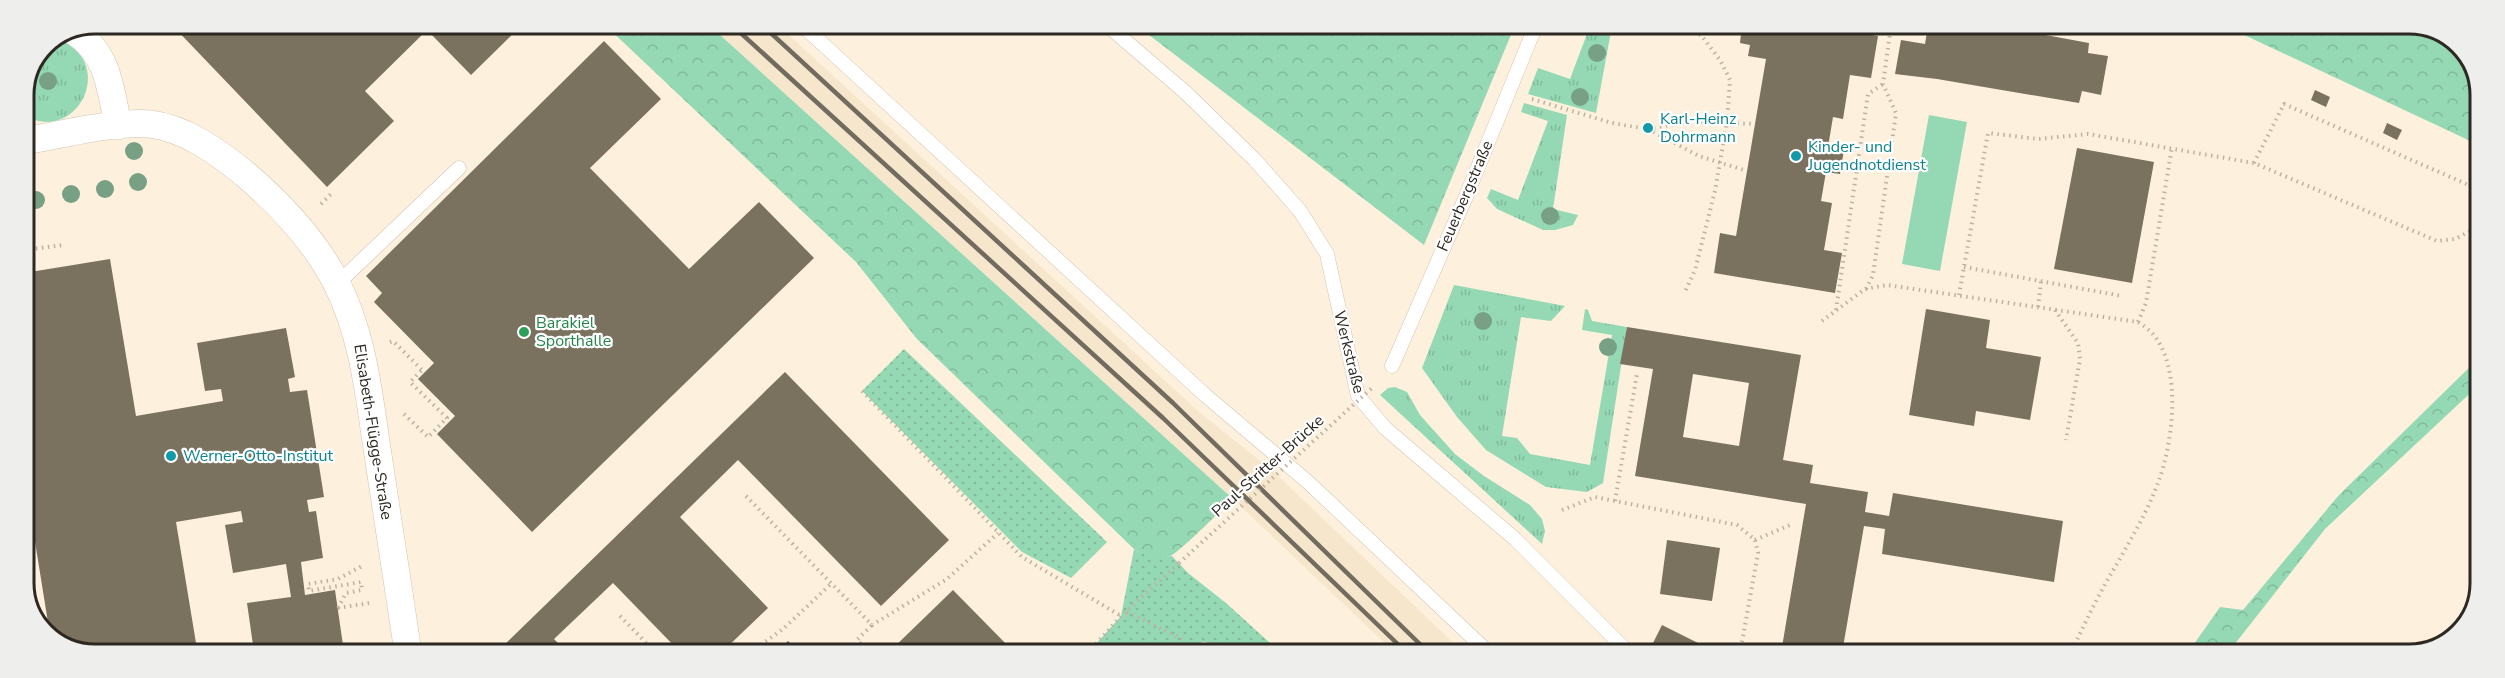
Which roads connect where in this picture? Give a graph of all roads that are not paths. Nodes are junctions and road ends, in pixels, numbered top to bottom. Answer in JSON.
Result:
{"nodes":[{"id":1,"x":812,"y":34,"type":"edge"},
{"id":2,"x":1117,"y":34,"type":"edge"},
{"id":3,"x":1533,"y":34,"type":"edge"},
{"id":4,"x":82,"y":36,"type":"edge"},
{"id":5,"x":118,"y":126,"type":"junction"},
{"id":6,"x":34,"y":139,"type":"edge"},
{"id":7,"x":459,"y":168,"type":"dead end"},
{"id":8,"x":337,"y":284,"type":"junction"},
{"id":9,"x":1392,"y":366,"type":"dead end"},
{"id":10,"x":407,"y":644,"type":"edge"},
{"id":11,"x":1479,"y":644,"type":"edge"},
{"id":12,"x":1620,"y":644,"type":"edge"}],
"edges":[{"from":1,"to":11,"type":"lane"},
{"from":2,"to":12,"type":"lane","name":"Werkstraße"},
{"from":3,"to":9,"type":"lane","name":"Feuerbergstraße"},
{"from":4,"to":5,"type":"street"},
{"from":5,"to":6,"type":"street","name":"Elisabeth-Flügge-Straße"},
{"from":5,"to":8,"type":"street","name":"Elisabeth-Flügge-Straße"},
{"from":7,"to":8,"type":"lane"},
{"from":8,"to":10,"type":"street","name":"Elisabeth-Flügge-Straße"}]}
